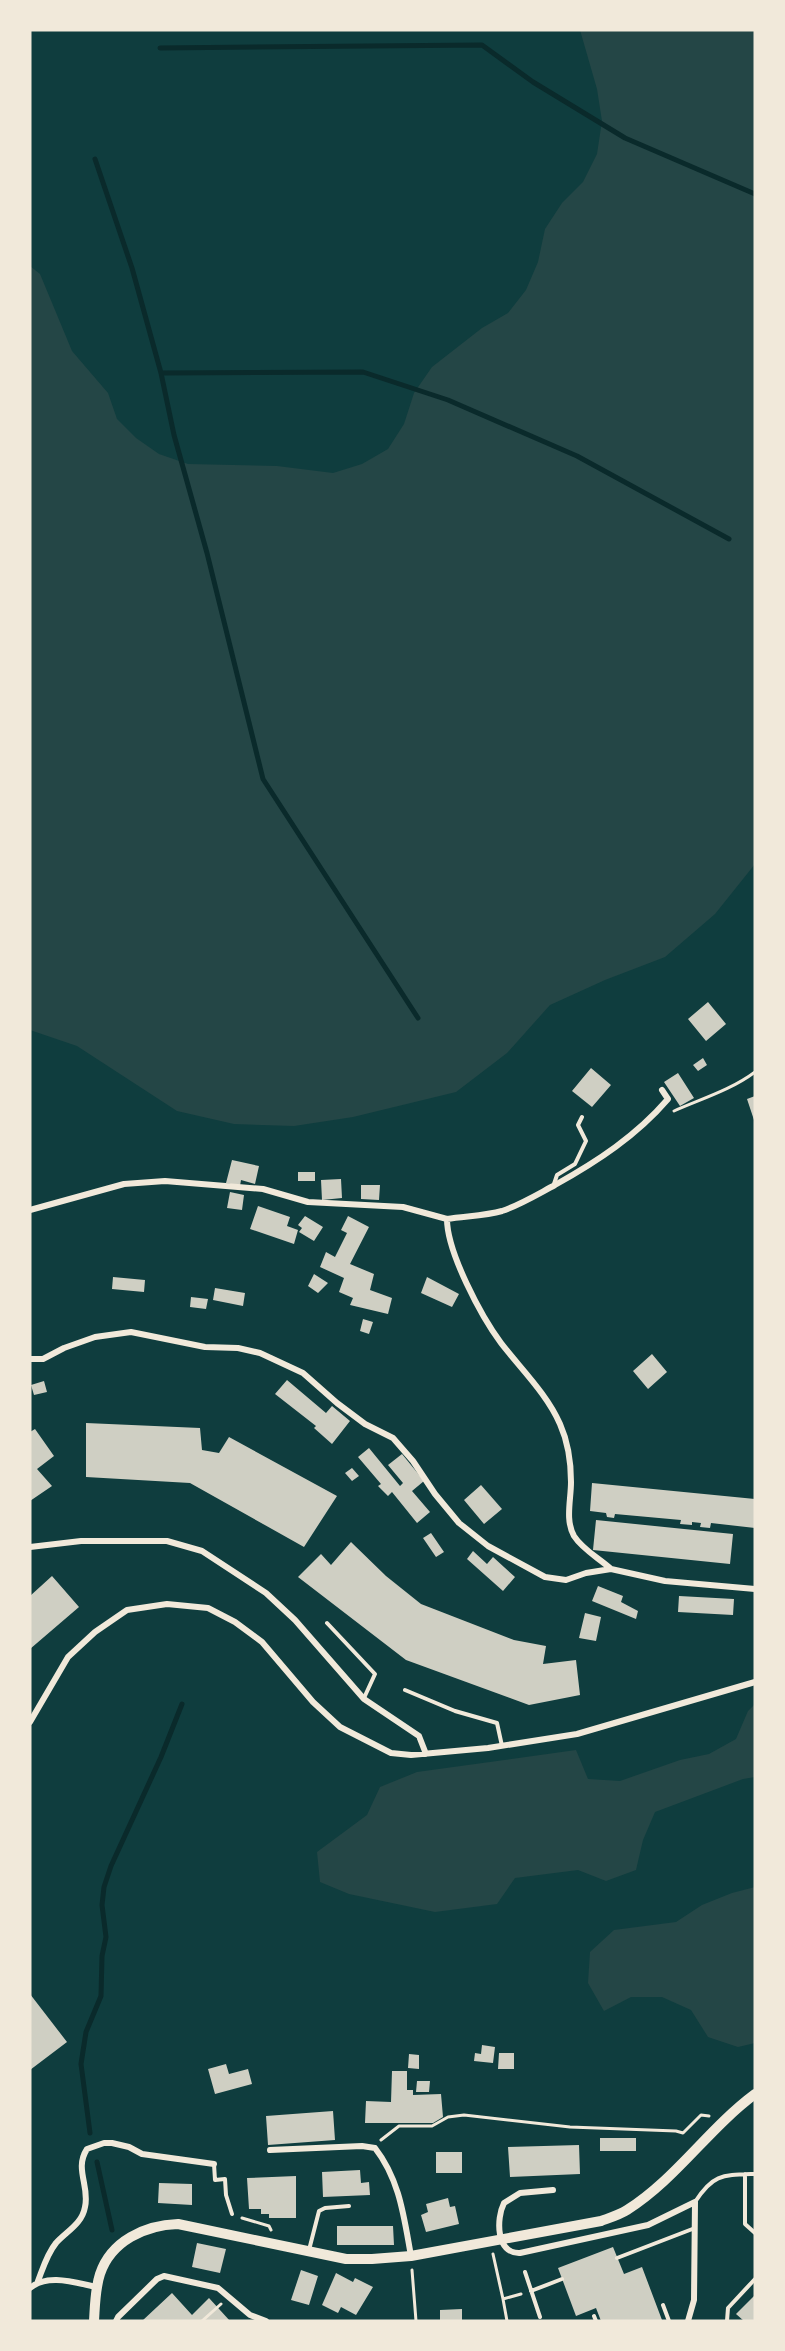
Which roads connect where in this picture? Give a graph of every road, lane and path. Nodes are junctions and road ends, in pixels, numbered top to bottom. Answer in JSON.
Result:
{"nodes":[{"id":1,"x":755,"y":1071,"type":"edge"},
{"id":2,"x":662,"y":1090,"type":"dead end"},
{"id":3,"x":671,"y":1113,"type":"dead end"},
{"id":4,"x":582,"y":1117,"type":"dead end"},
{"id":5,"x":554,"y":1185,"type":"junction"},
{"id":6,"x":30,"y":1210,"type":"edge"},
{"id":7,"x":447,"y":1219,"type":"junction"},
{"id":8,"x":30,"y":1359,"type":"edge"},
{"id":9,"x":30,"y":1547,"type":"edge"},
{"id":10,"x":611,"y":1569,"type":"junction"},
{"id":11,"x":755,"y":1589,"type":"edge"},
{"id":12,"x":327,"y":1623,"type":"dead end"},
{"id":13,"x":755,"y":1682,"type":"edge"},
{"id":14,"x":405,"y":1690,"type":"dead end"},
{"id":15,"x":364,"y":1699,"type":"junction"},
{"id":16,"x":30,"y":1722,"type":"edge"},
{"id":17,"x":502,"y":1746,"type":"junction"},
{"id":18,"x":426,"y":1754,"type":"junction"},
{"id":19,"x":755,"y":2094,"type":"edge"},
{"id":20,"x":718,"y":2125,"type":"junction"},
{"id":21,"x":374,"y":2148,"type":"junction"},
{"id":22,"x":270,"y":2151,"type":"dead end"},
{"id":23,"x":214,"y":2164,"type":"joint"},
{"id":24,"x":746,"y":2174,"type":"junction"},
{"id":25,"x":755,"y":2174,"type":"edge"},
{"id":26,"x":553,"y":2190,"type":"dead end"},
{"id":27,"x":695,"y":2202,"type":"junction"},
{"id":28,"x":349,"y":2206,"type":"dead end"},
{"id":29,"x":232,"y":2214,"type":"joint"},
{"id":30,"x":257,"y":2222,"type":"dead end"},
{"id":31,"x":696,"y":2228,"type":"junction"},
{"id":32,"x":755,"y":2234,"type":"edge"},
{"id":33,"x":502,"y":2238,"type":"junction"},
{"id":34,"x":309,"y":2250,"type":"junction"},
{"id":35,"x":411,"y":2256,"type":"junction"},
{"id":36,"x":617,"y":2258,"type":"dead end"},
{"id":37,"x":494,"y":2264,"type":"dead end"},
{"id":38,"x":525,"y":2272,"type":"dead end"},
{"id":39,"x":562,"y":2278,"type":"dead end"},
{"id":40,"x":755,"y":2279,"type":"edge"},
{"id":41,"x":38,"y":2281,"type":"junction"},
{"id":42,"x":97,"y":2287,"type":"junction"},
{"id":43,"x":30,"y":2288,"type":"edge"},
{"id":44,"x":531,"y":2291,"type":"junction"},
{"id":45,"x":503,"y":2299,"type":"junction"},
{"id":46,"x":663,"y":2305,"type":"dead end"},
{"id":47,"x":218,"y":2307,"type":"dead end"},
{"id":48,"x":540,"y":2317,"type":"dead end"},
{"id":49,"x":94,"y":2321,"type":"edge"},
{"id":50,"x":116,"y":2321,"type":"edge"},
{"id":51,"x":202,"y":2321,"type":"edge"},
{"id":52,"x":267,"y":2321,"type":"edge"},
{"id":53,"x":416,"y":2321,"type":"edge"},
{"id":54,"x":507,"y":2321,"type":"edge"},
{"id":55,"x":669,"y":2321,"type":"edge"},
{"id":56,"x":688,"y":2321,"type":"edge"},
{"id":57,"x":727,"y":2321,"type":"edge"}],
"edges":[{"from":1,"to":3,"type":"path"},
{"from":2,"to":5,"type":"street"},
{"from":4,"to":5,"type":"lane"},
{"from":5,"to":7,"type":"street"},
{"from":6,"to":7,"type":"street"},
{"from":7,"to":10,"type":"street"},
{"from":8,"to":10,"type":"street"},
{"from":9,"to":15,"type":"street"},
{"from":10,"to":11,"type":"street"},
{"from":12,"to":15,"type":"lane"},
{"from":13,"to":17,"type":"street"},
{"from":14,"to":17,"type":"lane"},
{"from":15,"to":18,"type":"street"},
{"from":16,"to":18,"type":"street"},
{"from":17,"to":18,"type":"street"},
{"from":19,"to":20,"type":"street"},
{"from":20,"to":21,"type":"path"},
{"from":20,"to":33,"type":"street"},
{"from":21,"to":22,"type":"street"},
{"from":21,"to":35,"type":"street"},
{"from":23,"to":29,"type":"lane"},
{"from":23,"to":41,"type":"street"},
{"from":24,"to":25,"type":"lane"},
{"from":24,"to":27,"type":"lane"},
{"from":24,"to":32,"type":"lane"},
{"from":26,"to":33,"type":"street"},
{"from":27,"to":31,"type":"street"},
{"from":27,"to":33,"type":"street"},
{"from":28,"to":34,"type":"lane"},
{"from":29,"to":30,"type":"path"},
{"from":31,"to":36,"type":"lane"},
{"from":31,"to":56,"type":"street"},
{"from":33,"to":35,"type":"street"},
{"from":34,"to":35,"type":"street"},
{"from":34,"to":42,"type":"street"},
{"from":35,"to":53,"type":"path"},
{"from":37,"to":45,"type":"path"},
{"from":38,"to":44,"type":"lane"},
{"from":39,"to":44,"type":"lane"},
{"from":40,"to":57,"type":"lane"},
{"from":41,"to":42,"type":"street"},
{"from":41,"to":43,"type":"street"},
{"from":42,"to":49,"type":"street"},
{"from":44,"to":45,"type":"path"},
{"from":44,"to":48,"type":"lane"},
{"from":45,"to":54,"type":"path"},
{"from":46,"to":55,"type":"lane"},
{"from":47,"to":51,"type":"path"},
{"from":50,"to":52,"type":"street"}]}
